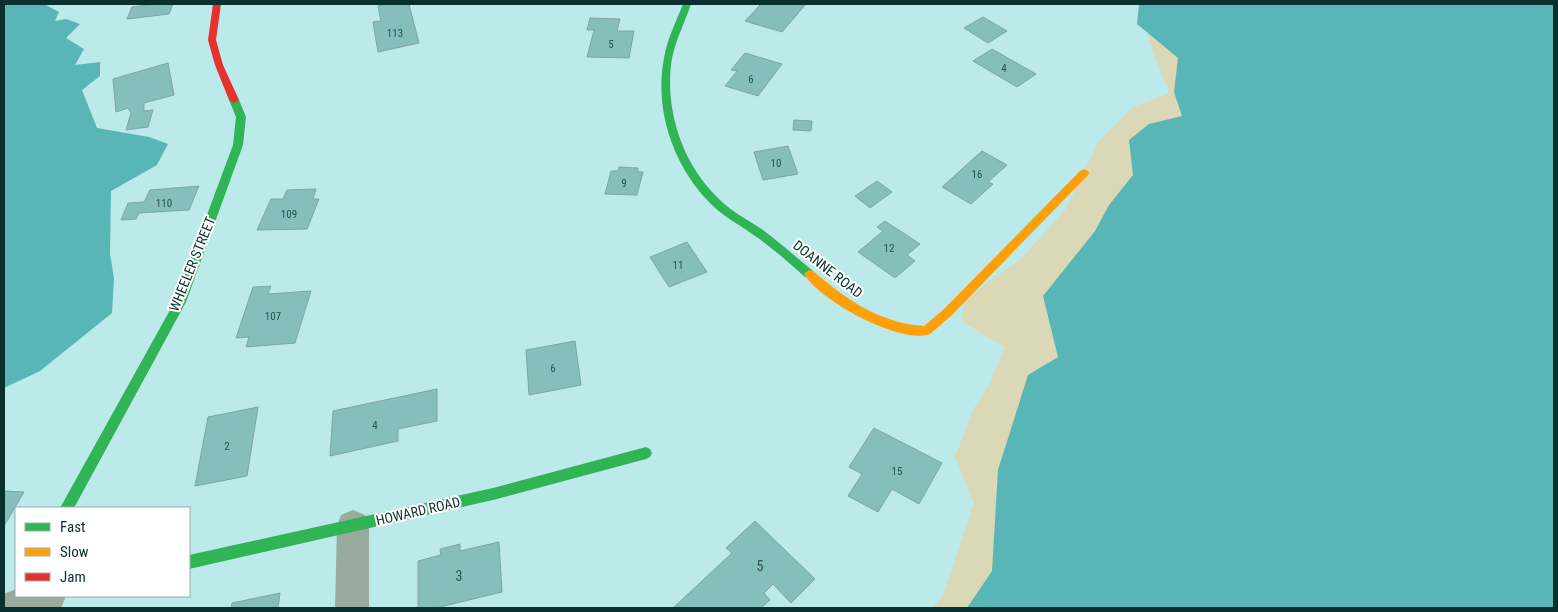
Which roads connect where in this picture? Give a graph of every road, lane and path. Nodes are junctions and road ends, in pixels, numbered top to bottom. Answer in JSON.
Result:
{"nodes":[{"id":1,"x":217,"y":4,"type":"edge"},
{"id":2,"x":687,"y":4,"type":"edge"},
{"id":3,"x":1084,"y":173,"type":"dead end"},
{"id":4,"x":646,"y":453,"type":"dead end"},
{"id":5,"x":68,"y":507,"type":"edge"},
{"id":6,"x":353,"y":526,"type":"junction"},
{"id":7,"x":190,"y":562,"type":"edge"},
{"id":8,"x":46,"y":597,"type":"edge"},
{"id":9,"x":11,"y":608,"type":"edge"},
{"id":10,"x":352,"y":608,"type":"edge"}],
"edges":[{"from":1,"to":5,"type":"street","name":"WHEELER STREET"},
{"from":2,"to":3,"type":"street","name":"DOANNE ROAD"},
{"from":4,"to":6,"type":"street","name":"HOWARD ROAD"},
{"from":6,"to":7,"type":"street","name":"HOWARD ROAD"},
{"from":6,"to":10,"type":"street"},
{"from":8,"to":9,"type":"street"}]}
